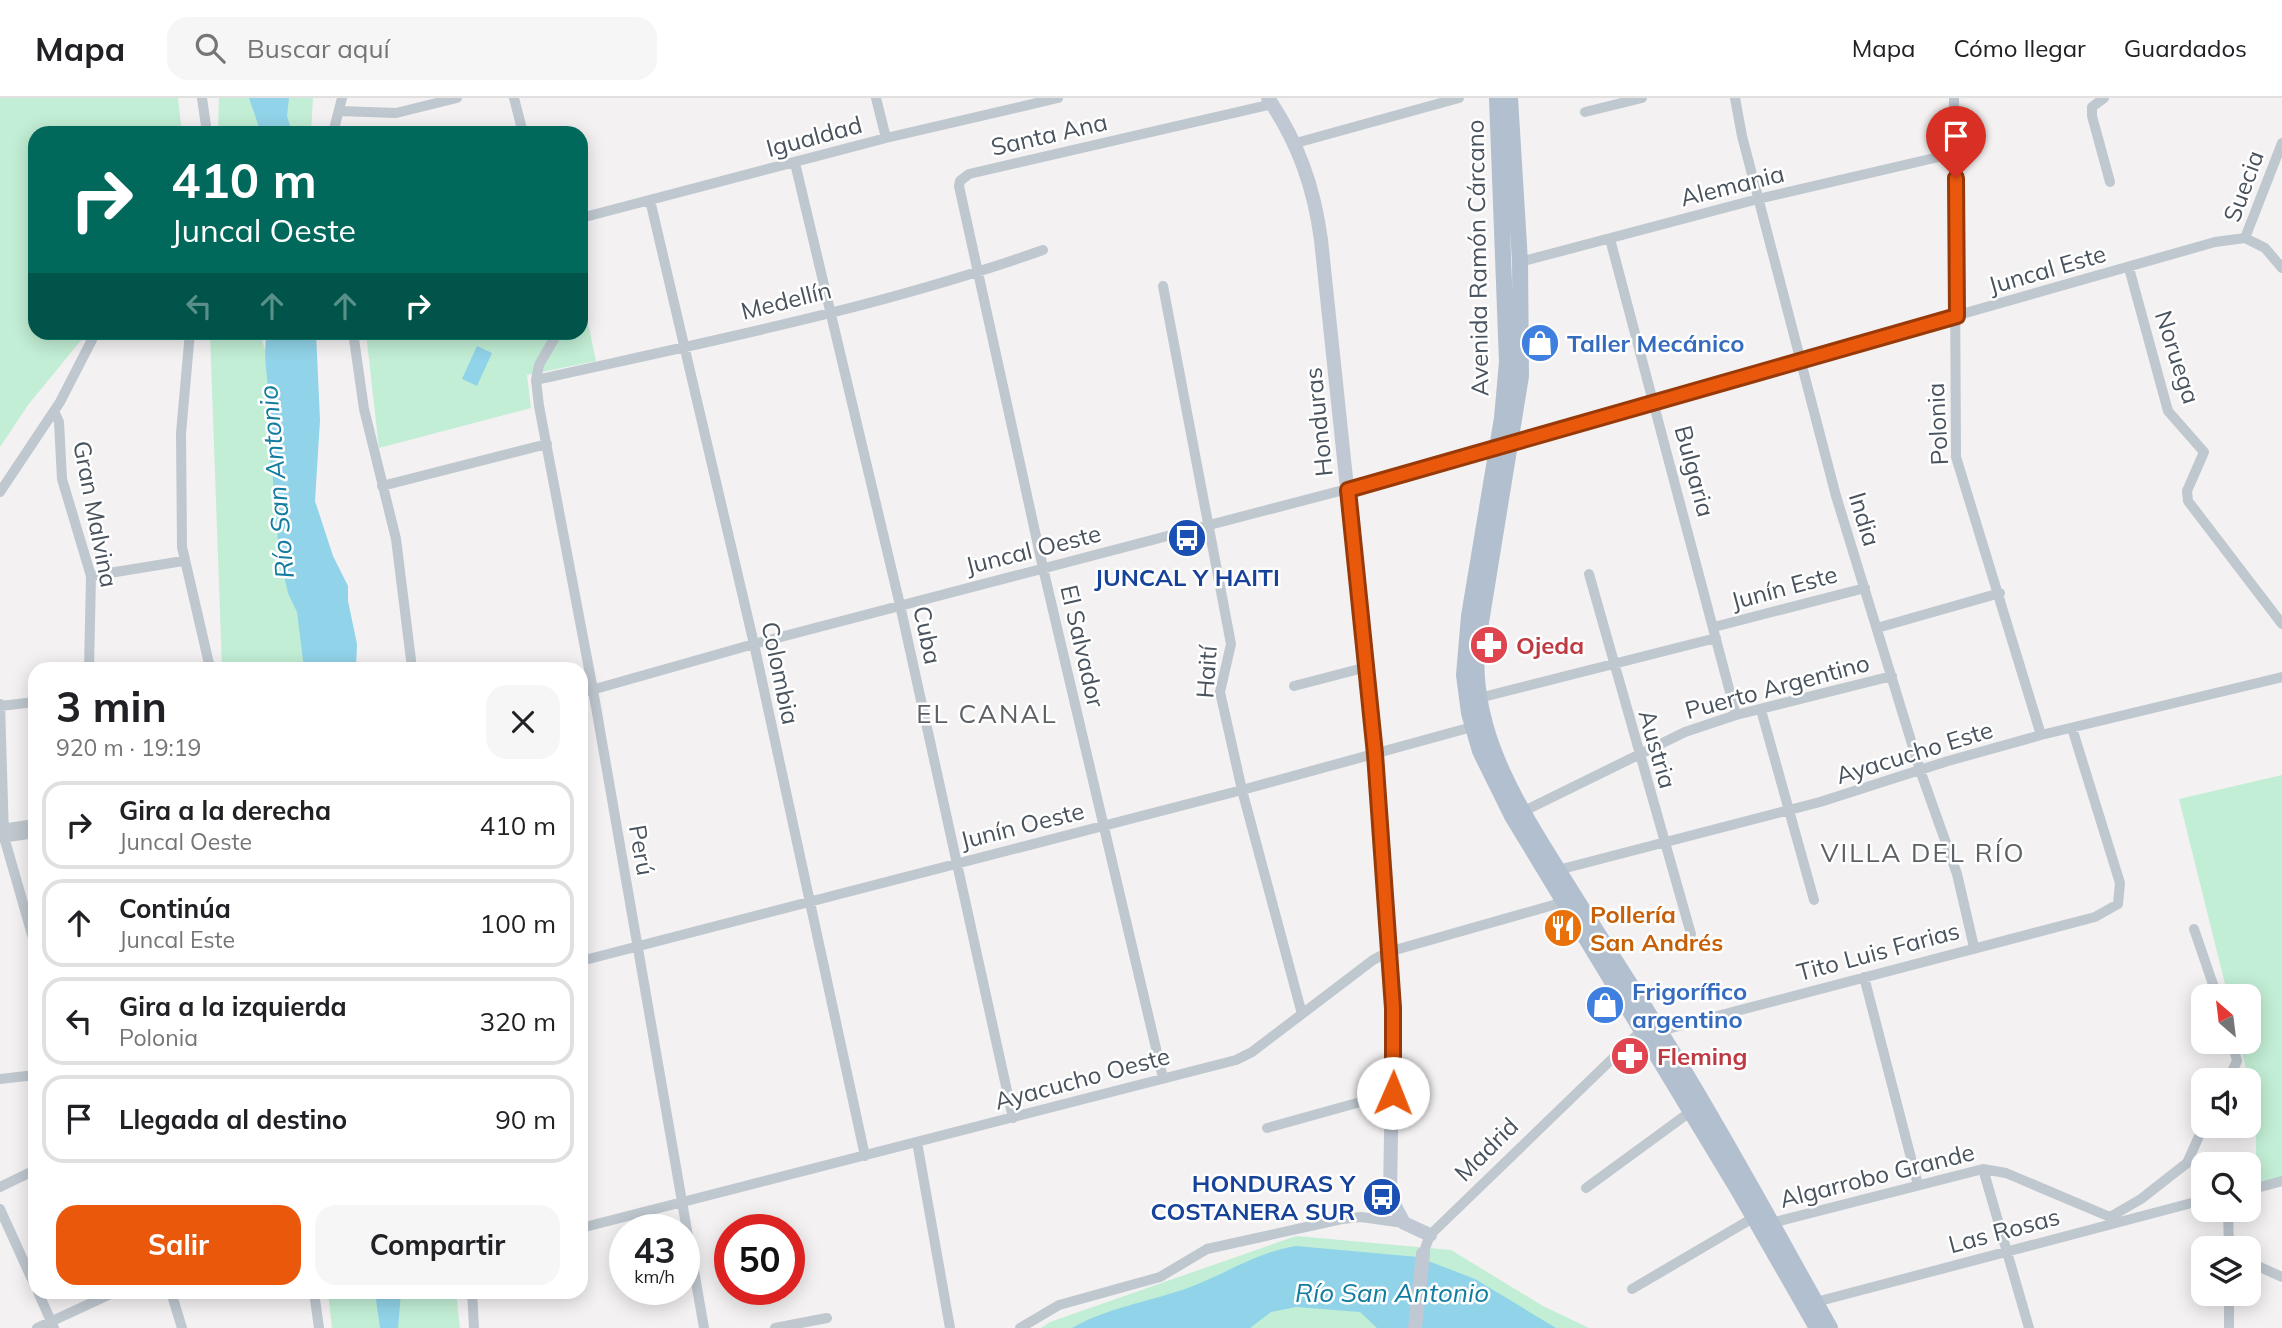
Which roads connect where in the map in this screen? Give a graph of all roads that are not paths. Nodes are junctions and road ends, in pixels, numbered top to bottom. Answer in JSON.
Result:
{"nodes":[{"id":1,"x":202,"y":98,"type":"edge"},
{"id":2,"x":342,"y":98,"type":"edge"},
{"id":3,"x":457,"y":98,"type":"edge"},
{"id":4,"x":514,"y":98,"type":"edge"},
{"id":5,"x":876,"y":98,"type":"edge"},
{"id":6,"x":1058,"y":98,"type":"edge"},
{"id":7,"x":1459,"y":98,"type":"edge"},
{"id":8,"x":1497,"y":98,"type":"edge"},
{"id":9,"x":1510,"y":98,"type":"edge"},
{"id":10,"x":1642,"y":98,"type":"edge"},
{"id":11,"x":1735,"y":98,"type":"edge"},
{"id":12,"x":1954,"y":98,"type":"edge"},
{"id":13,"x":2104,"y":98,"type":"edge"},
{"id":14,"x":1040,"y":100,"type":"edge"},
{"id":15,"x":1270,"y":101,"type":"edge"},
{"id":16,"x":340,"y":111,"type":"junction"},
{"id":17,"x":1585,"y":112,"type":"dead end"},
{"id":18,"x":206,"y":126,"type":"edge"},
{"id":19,"x":335,"y":126,"type":"edge"},
{"id":20,"x":521,"y":126,"type":"edge"},
{"id":21,"x":886,"y":138,"type":"junction"},
{"id":22,"x":2282,"y":142,"type":"edge"},
{"id":23,"x":1296,"y":143,"type":"junction"},
{"id":24,"x":1956,"y":153,"type":"junction"},
{"id":25,"x":795,"y":163,"type":"junction"},
{"id":26,"x":960,"y":181,"type":"joint"},
{"id":27,"x":2110,"y":182,"type":"dead end"},
{"id":28,"x":1758,"y":199,"type":"junction"},
{"id":29,"x":650,"y":200,"type":"junction"},
{"id":30,"x":588,"y":216,"type":"edge"},
{"id":31,"x":2245,"y":238,"type":"junction"},
{"id":32,"x":1610,"y":239,"type":"junction"},
{"id":33,"x":1043,"y":250,"type":"dead end"},
{"id":34,"x":1520,"y":261,"type":"junction"},
{"id":35,"x":2129,"y":268,"type":"junction"},
{"id":36,"x":2282,"y":268,"type":"edge"},
{"id":37,"x":980,"y":273,"type":"junction"},
{"id":38,"x":1163,"y":286,"type":"dead end"},
{"id":39,"x":830,"y":312,"type":"junction"},
{"id":40,"x":1957,"y":316,"type":"junction"},
{"id":41,"x":92,"y":340,"type":"edge"},
{"id":42,"x":189,"y":340,"type":"edge"},
{"id":43,"x":354,"y":340,"type":"edge"},
{"id":44,"x":553,"y":340,"type":"edge"},
{"id":45,"x":685,"y":347,"type":"junction"},
{"id":46,"x":1800,"y":360,"type":"junction"},
{"id":47,"x":536,"y":380,"type":"junction"},
{"id":48,"x":1655,"y":403,"type":"junction"},
{"id":49,"x":54,"y":411,"type":"junction"},
{"id":50,"x":547,"y":444,"type":"junction"},
{"id":51,"x":1504,"y":447,"type":"junction"},
{"id":52,"x":382,"y":486,"type":"junction"},
{"id":53,"x":1348,"y":490,"type":"junction"},
{"id":54,"x":0,"y":492,"type":"edge"},
{"id":55,"x":1208,"y":526,"type":"junction"},
{"id":56,"x":183,"y":561,"type":"junction"},
{"id":57,"x":1043,"y":568,"type":"junction"},
{"id":58,"x":1589,"y":573,"type":"dead end"},
{"id":59,"x":92,"y":576,"type":"junction"},
{"id":60,"x":1865,"y":587,"type":"junction"},
{"id":61,"x":2000,"y":593,"type":"junction"},
{"id":62,"x":900,"y":605,"type":"junction"},
{"id":63,"x":2282,"y":624,"type":"edge"},
{"id":64,"x":1877,"y":628,"type":"junction"},
{"id":65,"x":1715,"y":633,"type":"junction"},
{"id":66,"x":754,"y":644,"type":"junction"},
{"id":67,"x":89,"y":662,"type":"edge"},
{"id":68,"x":208,"y":662,"type":"edge"},
{"id":69,"x":411,"y":662,"type":"edge"},
{"id":70,"x":588,"y":662,"type":"edge"},
{"id":71,"x":588,"y":663,"type":"edge"},
{"id":72,"x":1612,"y":666,"type":"junction"},
{"id":73,"x":1367,"y":667,"type":"junction"},
{"id":74,"x":1892,"y":676,"type":"junction"},
{"id":75,"x":2282,"y":677,"type":"edge"},
{"id":76,"x":1294,"y":686,"type":"dead end"},
{"id":77,"x":593,"y":690,"type":"junction"},
{"id":78,"x":588,"y":691,"type":"edge"},
{"id":79,"x":1479,"y":698,"type":"junction"},
{"id":80,"x":28,"y":703,"type":"edge"},
{"id":81,"x":0,"y":705,"type":"edge"},
{"id":82,"x":1761,"y":710,"type":"junction"},
{"id":83,"x":1736,"y":715,"type":"junction"},
{"id":84,"x":1472,"y":727,"type":"junction"},
{"id":85,"x":2072,"y":728,"type":"junction"},
{"id":86,"x":2041,"y":736,"type":"junction"},
{"id":87,"x":1375,"y":754,"type":"junction"},
{"id":88,"x":1638,"y":755,"type":"junction"},
{"id":89,"x":1920,"y":771,"type":"junction"},
{"id":90,"x":1242,"y":790,"type":"junction"},
{"id":91,"x":1789,"y":810,"type":"junction"},
{"id":92,"x":1524,"y":811,"type":"junction"},
{"id":93,"x":28,"y":826,"type":"edge"},
{"id":94,"x":1102,"y":826,"type":"junction"},
{"id":95,"x":2,"y":833,"type":"edge"},
{"id":96,"x":28,"y":833,"type":"edge"},
{"id":97,"x":1664,"y":844,"type":"junction"},
{"id":98,"x":956,"y":864,"type":"junction"},
{"id":99,"x":1558,"y":870,"type":"junction"},
{"id":100,"x":1814,"y":900,"type":"dead end"},
{"id":101,"x":808,"y":901,"type":"junction"},
{"id":102,"x":1564,"y":902,"type":"junction"},
{"id":103,"x":28,"y":921,"type":"edge"},
{"id":104,"x":2194,"y":929,"type":"dead end"},
{"id":105,"x":1691,"y":934,"type":"dead end"},
{"id":106,"x":637,"y":947,"type":"junction"},
{"id":107,"x":1974,"y":947,"type":"junction"},
{"id":108,"x":1388,"y":952,"type":"junction"},
{"id":109,"x":588,"y":959,"type":"edge"},
{"id":110,"x":1864,"y":977,"type":"junction"},
{"id":111,"x":2213,"y":984,"type":"edge"},
{"id":112,"x":1617,"y":991,"type":"junction"},
{"id":113,"x":1302,"y":1014,"type":"junction"},
{"id":114,"x":1642,"y":1030,"type":"junction"},
{"id":115,"x":1660,"y":1031,"type":"junction"},
{"id":116,"x":28,"y":1077,"type":"edge"},
{"id":117,"x":1163,"y":1078,"type":"junction"},
{"id":118,"x":0,"y":1079,"type":"edge"},
{"id":119,"x":1393,"y":1093,"type":"junction"},
{"id":120,"x":1700,"y":1097,"type":"junction"},
{"id":121,"x":1690,"y":1112,"type":"junction"},
{"id":122,"x":1013,"y":1118,"type":"junction"},
{"id":123,"x":1266,"y":1128,"type":"dead end"},
{"id":124,"x":2198,"y":1138,"type":"edge"},
{"id":125,"x":917,"y":1142,"type":"junction"},
{"id":126,"x":865,"y":1156,"type":"junction"},
{"id":127,"x":1983,"y":1168,"type":"junction"},
{"id":128,"x":28,"y":1173,"type":"edge"},
{"id":129,"x":2282,"y":1181,"type":"edge"},
{"id":130,"x":1918,"y":1185,"type":"junction"},
{"id":131,"x":0,"y":1187,"type":"edge"},
{"id":132,"x":2261,"y":1187,"type":"edge"},
{"id":133,"x":1586,"y":1188,"type":"dead end"},
{"id":134,"x":682,"y":1202,"type":"junction"},
{"id":135,"x":2191,"y":1203,"type":"edge"},
{"id":136,"x":0,"y":1209,"type":"edge"},
{"id":137,"x":1753,"y":1218,"type":"junction"},
{"id":138,"x":2111,"y":1220,"type":"junction"},
{"id":139,"x":1404,"y":1223,"type":"junction"},
{"id":140,"x":1771,"y":1223,"type":"junction"},
{"id":141,"x":588,"y":1226,"type":"edge"},
{"id":142,"x":1430,"y":1235,"type":"junction"},
{"id":143,"x":2009,"y":1252,"type":"junction"},
{"id":144,"x":1423,"y":1254,"type":"joint"},
{"id":145,"x":2261,"y":1267,"type":"edge"},
{"id":146,"x":28,"y":1271,"type":"edge"},
{"id":147,"x":2282,"y":1277,"type":"edge"},
{"id":148,"x":1632,"y":1289,"type":"dead end"},
{"id":149,"x":41,"y":1299,"type":"edge"},
{"id":150,"x":102,"y":1299,"type":"edge"},
{"id":151,"x":173,"y":1299,"type":"edge"},
{"id":152,"x":315,"y":1299,"type":"edge"},
{"id":153,"x":472,"y":1299,"type":"edge"},
{"id":154,"x":1816,"y":1302,"type":"junction"},
{"id":155,"x":2229,"y":1306,"type":"edge"},
{"id":156,"x":827,"y":1318,"type":"dead end"},
{"id":157,"x":53,"y":1325,"type":"edge"},
{"id":158,"x":37,"y":1328,"type":"edge"},
{"id":159,"x":183,"y":1328,"type":"edge"},
{"id":160,"x":319,"y":1328,"type":"edge"},
{"id":161,"x":474,"y":1328,"type":"edge"},
{"id":162,"x":704,"y":1328,"type":"edge"},
{"id":163,"x":775,"y":1328,"type":"edge"},
{"id":164,"x":950,"y":1328,"type":"edge"},
{"id":165,"x":1020,"y":1328,"type":"edge"},
{"id":166,"x":1415,"y":1328,"type":"edge"},
{"id":167,"x":1817,"y":1328,"type":"edge"},
{"id":168,"x":1830,"y":1328,"type":"edge"},
{"id":169,"x":2029,"y":1328,"type":"edge"},
{"id":170,"x":2229,"y":1328,"type":"edge"}],
"edges":[{"from":1,"to":18,"type":"street"},
{"from":2,"to":16,"type":"street"},
{"from":3,"to":16,"type":"street"},
{"from":4,"to":20,"type":"street"},
{"from":5,"to":21,"type":"street"},
{"from":6,"to":14,"type":"street","name":"Igualdad"},
{"from":7,"to":23,"type":"street"},
{"from":8,"to":51,"type":"main road","name":"Avenida Ramón Cárcano"},
{"from":9,"to":34,"type":"main road","name":"Avenida Ramón Cárcano"},
{"from":10,"to":17,"type":"street"},
{"from":11,"to":28,"type":"street","name":"India"},
{"from":12,"to":24,"type":"street","name":"Polonia"},
{"from":13,"to":27,"type":"street"},
{"from":14,"to":21,"type":"street","name":"Igualdad"},
{"from":15,"to":23,"type":"main road","name":"Honduras"},
{"from":15,"to":26,"type":"street","name":"Santa Ana"},
{"from":16,"to":19,"type":"street"},
{"from":21,"to":25,"type":"street","name":"Igualdad"},
{"from":22,"to":31,"type":"street","name":"Suecia"},
{"from":23,"to":53,"type":"main road","name":"Honduras"},
{"from":24,"to":28,"type":"street","name":"Alemania"},
{"from":24,"to":40,"type":"street","name":"Polonia"},
{"from":25,"to":29,"type":"street","name":"Igualdad"},
{"from":25,"to":39,"type":"street","name":"Cuba"},
{"from":26,"to":37,"type":"street","name":"El Salvador"},
{"from":28,"to":32,"type":"street","name":"Alemania"},
{"from":28,"to":46,"type":"street","name":"India"},
{"from":29,"to":30,"type":"street","name":"Igualdad"},
{"from":29,"to":45,"type":"street","name":"Colombia"},
{"from":31,"to":35,"type":"street","name":"Juncal Este"},
{"from":31,"to":36,"type":"street","name":"Suecia"},
{"from":32,"to":34,"type":"street","name":"Alemania"},
{"from":32,"to":48,"type":"street","name":"Bulgaria"},
{"from":33,"to":37,"type":"street","name":"Medellín"},
{"from":34,"to":51,"type":"main road","name":"Avenida Ramón Cárcano"},
{"from":35,"to":40,"type":"street","name":"Juncal Este"},
{"from":35,"to":63,"type":"street","name":"Noruega"},
{"from":37,"to":39,"type":"street","name":"Medellín"},
{"from":37,"to":57,"type":"street","name":"El Salvador"},
{"from":38,"to":55,"type":"street","name":"Haití"},
{"from":39,"to":45,"type":"street","name":"Medellín"},
{"from":39,"to":62,"type":"street","name":"Cuba"},
{"from":40,"to":46,"type":"street","name":"Juncal Este"},
{"from":40,"to":61,"type":"street","name":"Polonia"},
{"from":41,"to":49,"type":"street"},
{"from":42,"to":56,"type":"street"},
{"from":43,"to":52,"type":"street"},
{"from":44,"to":47,"type":"street"},
{"from":45,"to":47,"type":"street","name":"Medellín"},
{"from":45,"to":66,"type":"street","name":"Colombia"},
{"from":46,"to":48,"type":"street","name":"Juncal Este"},
{"from":46,"to":60,"type":"street","name":"India"},
{"from":47,"to":50,"type":"street","name":"Perú"},
{"from":48,"to":51,"type":"street","name":"Juncal Este"},
{"from":48,"to":65,"type":"street","name":"Bulgaria"},
{"from":49,"to":54,"type":"street"},
{"from":49,"to":59,"type":"street","name":"Gran Malvina"},
{"from":50,"to":52,"type":"street"},
{"from":50,"to":70,"type":"street","name":"Perú"},
{"from":51,"to":53,"type":"street","name":"Juncal Oeste"},
{"from":51,"to":79,"type":"main road"},
{"from":51,"to":84,"type":"main road","name":"Avenida Ramón Cárcano"},
{"from":52,"to":69,"type":"street"},
{"from":53,"to":55,"type":"street","name":"Juncal Oeste"},
{"from":53,"to":73,"type":"main road","name":"Honduras"},
{"from":55,"to":57,"type":"street","name":"Juncal Oeste"},
{"from":55,"to":90,"type":"street","name":"Haití"},
{"from":56,"to":59,"type":"street"},
{"from":56,"to":68,"type":"street"},
{"from":57,"to":62,"type":"street","name":"Juncal Oeste"},
{"from":57,"to":94,"type":"street","name":"El Salvador"},
{"from":58,"to":72,"type":"street","name":"Austria"},
{"from":59,"to":67,"type":"street","name":"Gran Malvina"},
{"from":60,"to":64,"type":"street","name":"India"},
{"from":60,"to":65,"type":"street","name":"Junín Este"},
{"from":61,"to":64,"type":"street"},
{"from":61,"to":86,"type":"street","name":"Polonia"},
{"from":62,"to":66,"type":"street","name":"Juncal Oeste"},
{"from":62,"to":98,"type":"street","name":"Cuba"},
{"from":64,"to":74,"type":"street","name":"India"},
{"from":65,"to":72,"type":"street","name":"Junín Este"},
{"from":65,"to":83,"type":"street","name":"Bulgaria"},
{"from":66,"to":77,"type":"street","name":"Juncal Oeste"},
{"from":66,"to":101,"type":"street","name":"Colombia"},
{"from":71,"to":77,"type":"street","name":"Perú"},
{"from":72,"to":79,"type":"street","name":"Junín Este"},
{"from":72,"to":88,"type":"street","name":"Austria"},
{"from":73,"to":76,"type":"street"},
{"from":73,"to":87,"type":"main road","name":"Honduras"},
{"from":74,"to":82,"type":"street","name":"Puerto Argentino"},
{"from":74,"to":89,"type":"street","name":"India"},
{"from":75,"to":85,"type":"street","name":"Ayacucho Este"},
{"from":77,"to":78,"type":"street","name":"Juncal Oeste"},
{"from":77,"to":106,"type":"street","name":"Perú"},
{"from":79,"to":92,"type":"main road"},
{"from":80,"to":81,"type":"street"},
{"from":81,"to":95,"type":"street"},
{"from":82,"to":83,"type":"street","name":"Puerto Argentino"},
{"from":82,"to":91,"type":"street"},
{"from":83,"to":88,"type":"street","name":"Puerto Argentino"},
{"from":84,"to":87,"type":"street","name":"Junín Oeste"},
{"from":84,"to":102,"type":"main road","name":"Avenida Ramón Cárcano"},
{"from":85,"to":86,"type":"street","name":"Ayacucho Este"},
{"from":85,"to":107,"type":"street","name":"Tito Luis Farias"},
{"from":86,"to":89,"type":"street","name":"Ayacucho Este"},
{"from":87,"to":90,"type":"street","name":"Junín Oeste"},
{"from":87,"to":108,"type":"main road","name":"Honduras"},
{"from":88,"to":92,"type":"street","name":"Puerto Argentino"},
{"from":88,"to":97,"type":"street","name":"Austria"},
{"from":89,"to":91,"type":"street","name":"Ayacucho Este"},
{"from":89,"to":107,"type":"street","name":"India"},
{"from":90,"to":94,"type":"street","name":"Junín Oeste"},
{"from":90,"to":113,"type":"street","name":"Haití"},
{"from":91,"to":97,"type":"street","name":"Ayacucho Este"},
{"from":91,"to":100,"type":"street"},
{"from":92,"to":99,"type":"main road"},
{"from":93,"to":95,"type":"street"},
{"from":94,"to":98,"type":"street","name":"Junín Oeste"},
{"from":94,"to":117,"type":"street","name":"El Salvador"},
{"from":95,"to":96,"type":"street"},
{"from":95,"to":103,"type":"street"},
{"from":97,"to":99,"type":"street","name":"Ayacucho Este"},
{"from":97,"to":105,"type":"street","name":"Austria"},
{"from":98,"to":101,"type":"street","name":"Junín Oeste"},
{"from":98,"to":122,"type":"street","name":"Cuba"},
{"from":99,"to":115,"type":"main road"},
{"from":101,"to":106,"type":"street","name":"Junín Oeste"},
{"from":101,"to":126,"type":"street","name":"Colombia"},
{"from":102,"to":108,"type":"street","name":"Ayacucho Oeste"},
{"from":102,"to":112,"type":"main road","name":"Avenida Ramón Cárcano"},
{"from":104,"to":111,"type":"street"},
{"from":106,"to":109,"type":"street","name":"Junín Oeste"},
{"from":106,"to":134,"type":"street","name":"Perú"},
{"from":107,"to":110,"type":"street","name":"Tito Luis Farias"},
{"from":108,"to":113,"type":"street","name":"Ayacucho Oeste"},
{"from":108,"to":119,"type":"main road","name":"Honduras"},
{"from":110,"to":115,"type":"street","name":"Tito Luis Farias"},
{"from":110,"to":130,"type":"street"},
{"from":112,"to":114,"type":"main road","name":"Avenida Ramón Cárcano"},
{"from":112,"to":115,"type":"main road"},
{"from":113,"to":117,"type":"street","name":"Ayacucho Oeste"},
{"from":114,"to":115,"type":"street","name":"Tito Luis Farias"},
{"from":114,"to":120,"type":"main road"},
{"from":114,"to":121,"type":"main road","name":"Avenida Ramón Cárcano"},
{"from":114,"to":142,"type":"street","name":"Madrid"},
{"from":115,"to":120,"type":"main road"},
{"from":116,"to":118,"type":"street"},
{"from":117,"to":122,"type":"street","name":"Ayacucho Oeste"},
{"from":119,"to":123,"type":"street"},
{"from":119,"to":139,"type":"main road","name":"Honduras"},
{"from":120,"to":140,"type":"main road"},
{"from":121,"to":133,"type":"street"},
{"from":121,"to":137,"type":"main road","name":"Avenida Ramón Cárcano"},
{"from":122,"to":125,"type":"street","name":"Ayacucho Oeste"},
{"from":124,"to":138,"type":"street","name":"Las Rosas"},
{"from":125,"to":126,"type":"street","name":"Ayacucho Oeste"},
{"from":125,"to":164,"type":"street"},
{"from":126,"to":134,"type":"street","name":"Ayacucho Oeste"},
{"from":127,"to":130,"type":"street","name":"Algarrobo Grande"},
{"from":127,"to":138,"type":"street","name":"Algarrobo Grande"},
{"from":127,"to":143,"type":"street"},
{"from":128,"to":131,"type":"street"},
{"from":129,"to":132,"type":"street"},
{"from":130,"to":140,"type":"street","name":"Algarrobo Grande"},
{"from":134,"to":141,"type":"street","name":"Ayacucho Oeste"},
{"from":134,"to":162,"type":"street","name":"Perú"},
{"from":135,"to":138,"type":"street","name":"Las Rosas"},
{"from":136,"to":146,"type":"street"},
{"from":137,"to":148,"type":"street"},
{"from":137,"to":167,"type":"main road","name":"Avenida Ramón Cárcano"},
{"from":138,"to":143,"type":"street","name":"Las Rosas"},
{"from":139,"to":142,"type":"main road"},
{"from":139,"to":165,"type":"street"},
{"from":140,"to":154,"type":"main road"},
{"from":142,"to":144,"type":"street","name":"Madrid"},
{"from":143,"to":154,"type":"street","name":"Las Rosas"},
{"from":143,"to":169,"type":"street"},
{"from":144,"to":166,"type":"main road","name":"Madrid"},
{"from":145,"to":147,"type":"street"},
{"from":149,"to":157,"type":"street"},
{"from":150,"to":157,"type":"street"},
{"from":151,"to":159,"type":"street"},
{"from":152,"to":160,"type":"street"},
{"from":153,"to":161,"type":"street"},
{"from":154,"to":168,"type":"main road"},
{"from":155,"to":170,"type":"street"},
{"from":156,"to":163,"type":"street"},
{"from":157,"to":158,"type":"street"}]}
